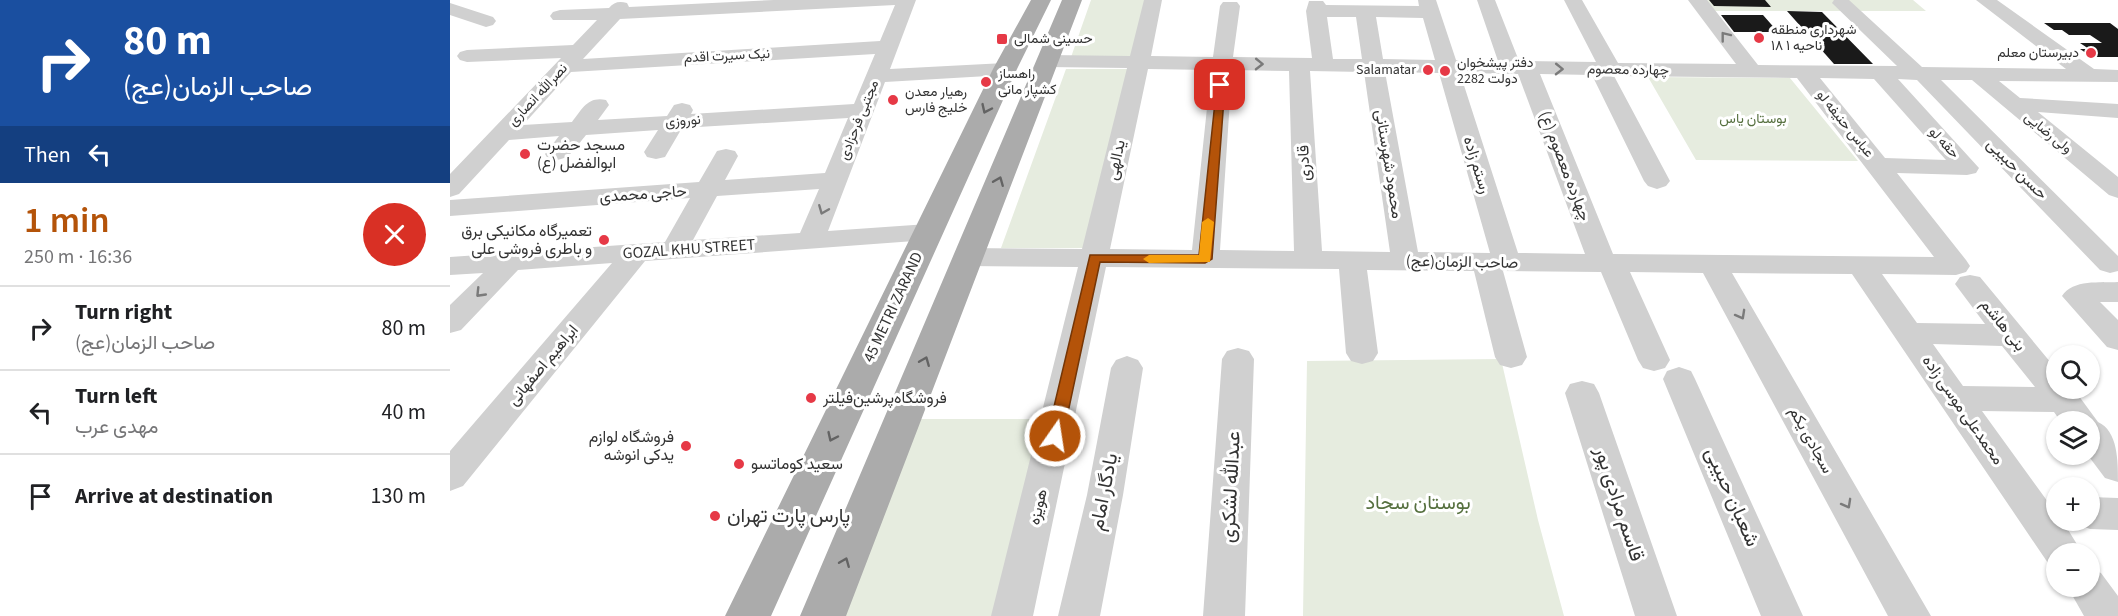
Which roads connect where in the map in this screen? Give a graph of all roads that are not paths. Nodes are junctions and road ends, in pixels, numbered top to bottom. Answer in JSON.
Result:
{"nodes":[{"id":1,"x":893,"y":0,"type":"edge"},
{"id":2,"x":908,"y":0,"type":"edge"},
{"id":3,"x":1041,"y":0,"type":"edge"},
{"id":4,"x":1072,"y":0,"type":"edge"},
{"id":5,"x":1154,"y":0,"type":"edge"},
{"id":6,"x":1486,"y":0,"type":"edge"},
{"id":7,"x":1573,"y":0,"type":"edge"},
{"id":8,"x":1697,"y":0,"type":"edge"},
{"id":9,"x":1985,"y":0,"type":"edge"},
{"id":10,"x":827,"y":2,"type":"edge"},
{"id":11,"x":769,"y":3,"type":"edge"},
{"id":12,"x":1841,"y":3,"type":"dead end"},
{"id":13,"x":704,"y":5,"type":"edge"},
{"id":14,"x":1230,"y":6,"type":"dead end"},
{"id":15,"x":1429,"y":6,"type":"edge"},
{"id":16,"x":620,"y":7,"type":"edge"},
{"id":17,"x":450,"y":9,"type":"edge"},
{"id":18,"x":1365,"y":11,"type":"junction"},
{"id":19,"x":560,"y":16,"type":"dead end"},
{"id":20,"x":486,"y":21,"type":"dead end"},
{"id":21,"x":813,"y":37,"type":"junction"},
{"id":22,"x":675,"y":45,"type":"junction"},
{"id":23,"x":889,"y":47,"type":"junction"},
{"id":24,"x":572,"y":58,"type":"junction"},
{"id":25,"x":1048,"y":61,"type":"junction"},
{"id":26,"x":1138,"y":62,"type":"junction"},
{"id":27,"x":1222,"y":64,"type":"junction"},
{"id":28,"x":730,"y":65,"type":"junction"},
{"id":29,"x":1311,"y":65,"type":"junction"},
{"id":30,"x":1373,"y":66,"type":"junction"},
{"id":31,"x":1447,"y":67,"type":"junction"},
{"id":32,"x":1005,"y":69,"type":"junction"},
{"id":33,"x":1519,"y":69,"type":"junction"},
{"id":34,"x":1606,"y":70,"type":"junction"},
{"id":35,"x":450,"y":72,"type":"edge"},
{"id":36,"x":1753,"y":72,"type":"junction"},
{"id":37,"x":796,"y":73,"type":"dead end"},
{"id":38,"x":1804,"y":73,"type":"junction"},
{"id":39,"x":1920,"y":74,"type":"junction"},
{"id":40,"x":1979,"y":75,"type":"junction"},
{"id":41,"x":877,"y":76,"type":"junction"},
{"id":42,"x":2090,"y":76,"type":"junction"},
{"id":43,"x":2118,"y":76,"type":"edge"},
{"id":44,"x":1887,"y":81,"type":"junction"},
{"id":45,"x":646,"y":84,"type":"dead end"},
{"id":46,"x":778,"y":93,"type":"dead end"},
{"id":47,"x":689,"y":100,"type":"dead end"},
{"id":48,"x":2013,"y":104,"type":"junction"},
{"id":49,"x":598,"y":105,"type":"dead end"},
{"id":50,"x":863,"y":110,"type":"junction"},
{"id":51,"x":2118,"y":111,"type":"edge"},
{"id":52,"x":765,"y":116,"type":"junction"},
{"id":53,"x":675,"y":122,"type":"junction"},
{"id":54,"x":579,"y":128,"type":"junction"},
{"id":55,"x":502,"y":133,"type":"junction"},
{"id":56,"x":752,"y":140,"type":"dead end"},
{"id":57,"x":656,"y":152,"type":"dead end"},
{"id":58,"x":557,"y":154,"type":"dead end"},
{"id":59,"x":726,"y":156,"type":"dead end"},
{"id":60,"x":1878,"y":165,"type":"junction"},
{"id":61,"x":1927,"y":167,"type":"joint"},
{"id":62,"x":835,"y":180,"type":"junction"},
{"id":63,"x":2113,"y":180,"type":"edge"},
{"id":64,"x":1657,"y":182,"type":"dead end"},
{"id":65,"x":450,"y":189,"type":"edge"},
{"id":66,"x":708,"y":189,"type":"junction"},
{"id":67,"x":450,"y":208,"type":"edge"},
{"id":68,"x":928,"y":232,"type":"junction"},
{"id":69,"x":811,"y":240,"type":"junction"},
{"id":70,"x":674,"y":250,"type":"junction"},
{"id":71,"x":636,"y":253,"type":"junction"},
{"id":72,"x":967,"y":257,"type":"junction"},
{"id":73,"x":1095,"y":258,"type":"junction"},
{"id":74,"x":1205,"y":259,"type":"junction"},
{"id":75,"x":1308,"y":260,"type":"junction"},
{"id":76,"x":1352,"y":261,"type":"junction"},
{"id":77,"x":1405,"y":261,"type":"junction"},
{"id":78,"x":510,"y":262,"type":"junction"},
{"id":79,"x":1496,"y":262,"type":"junction"},
{"id":80,"x":1608,"y":263,"type":"junction"},
{"id":81,"x":1713,"y":264,"type":"junction"},
{"id":82,"x":2110,"y":264,"type":"dead end"},
{"id":83,"x":450,"y":266,"type":"edge"},
{"id":84,"x":1862,"y":266,"type":"junction"},
{"id":85,"x":1963,"y":275,"type":"junction"},
{"id":86,"x":2118,"y":292,"type":"edge"},
{"id":87,"x":450,"y":323,"type":"edge"},
{"id":88,"x":1908,"y":333,"type":"junction"},
{"id":89,"x":2011,"y":335,"type":"junction"},
{"id":90,"x":2118,"y":339,"type":"edge"},
{"id":91,"x":1362,"y":353,"type":"dead end"},
{"id":92,"x":1511,"y":357,"type":"dead end"},
{"id":93,"x":1238,"y":359,"type":"dead end"},
{"id":94,"x":1127,"y":368,"type":"dead end"},
{"id":95,"x":1667,"y":369,"type":"joint"},
{"id":96,"x":1582,"y":393,"type":"dead end"},
{"id":97,"x":1954,"y":398,"type":"junction"},
{"id":98,"x":2072,"y":411,"type":"edge"},
{"id":99,"x":2100,"y":446,"type":"edge"},
{"id":100,"x":2118,"y":468,"type":"edge"},
{"id":101,"x":450,"y":476,"type":"edge"},
{"id":102,"x":2046,"y":512,"type":"edge"},
{"id":103,"x":2100,"y":513,"type":"edge"},
{"id":104,"x":2118,"y":514,"type":"edge"},
{"id":105,"x":2095,"y":597,"type":"edge"},
{"id":106,"x":748,"y":616,"type":"edge"},
{"id":107,"x":823,"y":616,"type":"edge"},
{"id":108,"x":1012,"y":616,"type":"edge"},
{"id":109,"x":1079,"y":616,"type":"edge"},
{"id":110,"x":1224,"y":616,"type":"edge"},
{"id":111,"x":1656,"y":616,"type":"edge"},
{"id":112,"x":1782,"y":616,"type":"edge"},
{"id":113,"x":1910,"y":616,"type":"edge"},
{"id":114,"x":2108,"y":616,"type":"edge"}],
"edges":[{"from":1,"to":10,"type":"street"},
{"from":2,"to":23,"type":"street","name":"مجتبی فرحزادی"},
{"from":3,"to":32,"type":"main road","name":"45 METRI ZARAND"},
{"from":4,"to":25,"type":"main road"},
{"from":5,"to":26,"type":"street","name":"یدالهی"},
{"from":6,"to":33,"type":"street","name":"چهارده معصوم (ع)"},
{"from":7,"to":34,"type":"street"},
{"from":36,"to":8,"type":"street","one_way":true},
{"from":9,"to":42,"type":"street"},
{"from":10,"to":11,"type":"street"},
{"from":10,"to":21,"type":"street"},
{"from":11,"to":13,"type":"street"},
{"from":11,"to":28,"type":"street"},
{"from":12,"to":39,"type":"street","name":"حسن حبیبی"},
{"from":13,"to":16,"type":"street"},
{"from":13,"to":22,"type":"street"},
{"from":14,"to":27,"type":"street"},
{"from":15,"to":18,"type":"street"},
{"from":15,"to":31,"type":"street","name":"رستم زاده"},
{"from":16,"to":19,"type":"street"},
{"from":16,"to":24,"type":"street","name":"نصرالله انصاری"},
{"from":17,"to":20,"type":"street"},
{"from":18,"to":29,"type":"street","name":"قادری"},
{"from":18,"to":30,"type":"street","name":"محمود شهرستانی"},
{"from":21,"to":23,"type":"street","name":"نیک سیرت اقدم"},
{"from":21,"to":28,"type":"street","name":"نیک سیرت اقدم"},
{"from":21,"to":37,"type":"street"},
{"from":22,"to":24,"type":"street","name":"نیک سیرت اقدم"},
{"from":22,"to":28,"type":"street","name":"نیک سیرت اقدم"},
{"from":22,"to":45,"type":"street"},
{"from":23,"to":41,"type":"street","name":"مجتبی فرحزادی"},
{"from":24,"to":35,"type":"street","name":"نیک سیرت اقدم"},
{"from":24,"to":55,"type":"street","name":"نصرالله انصاری"},
{"from":25,"to":26,"type":"street","name":"چهارده معصوم"},
{"from":72,"to":25,"type":"main road","one_way":true},
{"from":26,"to":27,"type":"street","name":"چهارده معصوم"},
{"from":26,"to":73,"type":"street","name":"یدالهی"},
{"from":27,"to":29,"type":"street","name":"چهارده معصوم","one_way":true},
{"from":27,"to":74,"type":"street"},
{"from":29,"to":30,"type":"street","name":"چهارده معصوم"},
{"from":29,"to":75,"type":"street","name":"قادری"},
{"from":30,"to":31,"type":"street","name":"چهارده معصوم"},
{"from":30,"to":77,"type":"street","name":"محمود شهرستانی"},
{"from":31,"to":33,"type":"street","name":"چهارده معصوم"},
{"from":31,"to":79,"type":"street","name":"رستم زاده"},
{"from":32,"to":41,"type":"street"},
{"from":32,"to":68,"type":"main road","name":"45 METRI ZARAND","one_way":true},
{"from":33,"to":34,"type":"street","name":"چهارده معصوم","one_way":true},
{"from":33,"to":80,"type":"street","name":"چهارده معصوم (ع)"},
{"from":34,"to":36,"type":"street","name":"چهارده معصوم"},
{"from":34,"to":64,"type":"street"},
{"from":36,"to":38,"type":"street","name":"چهارده معصوم"},
{"from":38,"to":44,"type":"street","name":"چهارده معصوم"},
{"from":38,"to":60,"type":"street","name":"عباس حنیفه لو"},
{"from":39,"to":40,"type":"street","name":"چهارده معصوم"},
{"from":39,"to":44,"type":"street","name":"چهارده معصوم"},
{"from":39,"to":82,"type":"street","name":"حسن حبیبی"},
{"from":40,"to":42,"type":"street","name":"چهارده معصوم"},
{"from":40,"to":48,"type":"street","name":"ولی رضایی"},
{"from":41,"to":50,"type":"street","name":"مجتبی فرحزادی"},
{"from":42,"to":43,"type":"street","name":"چهارده معصوم"},
{"from":44,"to":61,"type":"street","name":"حقه لو"},
{"from":46,"to":52,"type":"street"},
{"from":47,"to":53,"type":"street"},
{"from":48,"to":51,"type":"street"},
{"from":48,"to":63,"type":"street","name":"ولی رضایی"},
{"from":49,"to":54,"type":"street"},
{"from":50,"to":52,"type":"street","name":"نوروزی"},
{"from":50,"to":62,"type":"street","name":"مجتبی فرحزادی"},
{"from":52,"to":53,"type":"street","name":"نوروزی"},
{"from":52,"to":56,"type":"street"},
{"from":53,"to":54,"type":"street","name":"نوروزی"},
{"from":53,"to":57,"type":"street"},
{"from":54,"to":55,"type":"street","name":"نوروزی"},
{"from":54,"to":58,"type":"street"},
{"from":55,"to":65,"type":"street","name":"نصرالله انصاری"},
{"from":59,"to":66,"type":"street"},
{"from":60,"to":61,"type":"street","name":"عباس حنیفه لو"},
{"from":60,"to":85,"type":"street","name":"بنی هاشم"},
{"from":62,"to":66,"type":"street","name":"حاجی محمدی"},
{"from":62,"to":69,"type":"street","name":"مجتبی فرحزادی","one_way":true},
{"from":66,"to":67,"type":"street","name":"حاجی محمدی"},
{"from":66,"to":70,"type":"street"},
{"from":68,"to":69,"type":"street","name":"GOZAL KHU STREET"},
{"from":68,"to":106,"type":"main road","name":"45 METRI ZARAND","one_way":true},
{"from":69,"to":70,"type":"street","name":"GOZAL KHU STREET"},
{"from":70,"to":71,"type":"street","name":"GOZAL KHU STREET"},
{"from":71,"to":78,"type":"street","name":"GOZAL KHU STREET"},
{"from":71,"to":101,"type":"street","name":"ابراهیم اصفهانی"},
{"from":72,"to":73,"type":"street","name":"صاحب الزمان(عج)"},
{"from":107,"to":72,"type":"main road","one_way":true},
{"from":73,"to":74,"type":"street","name":"صاحب الزمان(عج)"},
{"from":73,"to":108,"type":"street","name":"هویزه"},
{"from":74,"to":75,"type":"street","name":"صاحب الزمان(عج)"},
{"from":75,"to":76,"type":"street","name":"صاحب الزمان(عج)"},
{"from":76,"to":77,"type":"street","name":"صاحب الزمان(عج)"},
{"from":76,"to":91,"type":"street"},
{"from":77,"to":79,"type":"street","name":"صاحب الزمان(عج)"},
{"from":78,"to":83,"type":"street","name":"GOZAL KHU STREET"},
{"from":78,"to":87,"type":"street","one_way":true},
{"from":79,"to":80,"type":"street","name":"صاحب الزمان(عج)"},
{"from":79,"to":92,"type":"street","name":"رستم زاده"},
{"from":80,"to":81,"type":"street","name":"صاحب الزمان(عج)"},
{"from":80,"to":95,"type":"street","name":"چهارده معصوم (ع)"},
{"from":81,"to":84,"type":"street","name":"صاحب الزمان(عج)"},
{"from":81,"to":113,"type":"street","name":"سجادی یکم","one_way":true},
{"from":84,"to":85,"type":"street","name":"صاحب الزمان(عج)"},
{"from":84,"to":88,"type":"street","name":"محمدعلی موسی زاده"},
{"from":85,"to":89,"type":"street","name":"بنی هاشم"},
{"from":86,"to":90,"type":"street"},
{"from":88,"to":89,"type":"street"},
{"from":88,"to":97,"type":"street","name":"محمدعلی موسی زاده"},
{"from":89,"to":98,"type":"street","name":"بنی هاشم"},
{"from":93,"to":110,"type":"street","name":"عبدالله لشکری"},
{"from":94,"to":109,"type":"street","name":"یادگار امام"},
{"from":95,"to":112,"type":"street","name":"شعبان حبیبی"},
{"from":96,"to":111,"type":"street","name":"قاسم مرادی پور"},
{"from":97,"to":98,"type":"street"},
{"from":97,"to":102,"type":"street","name":"محمدعلی موسی زاده"},
{"from":99,"to":100,"type":"street"},
{"from":103,"to":104,"type":"street"},
{"from":105,"to":114,"type":"street"}]}
